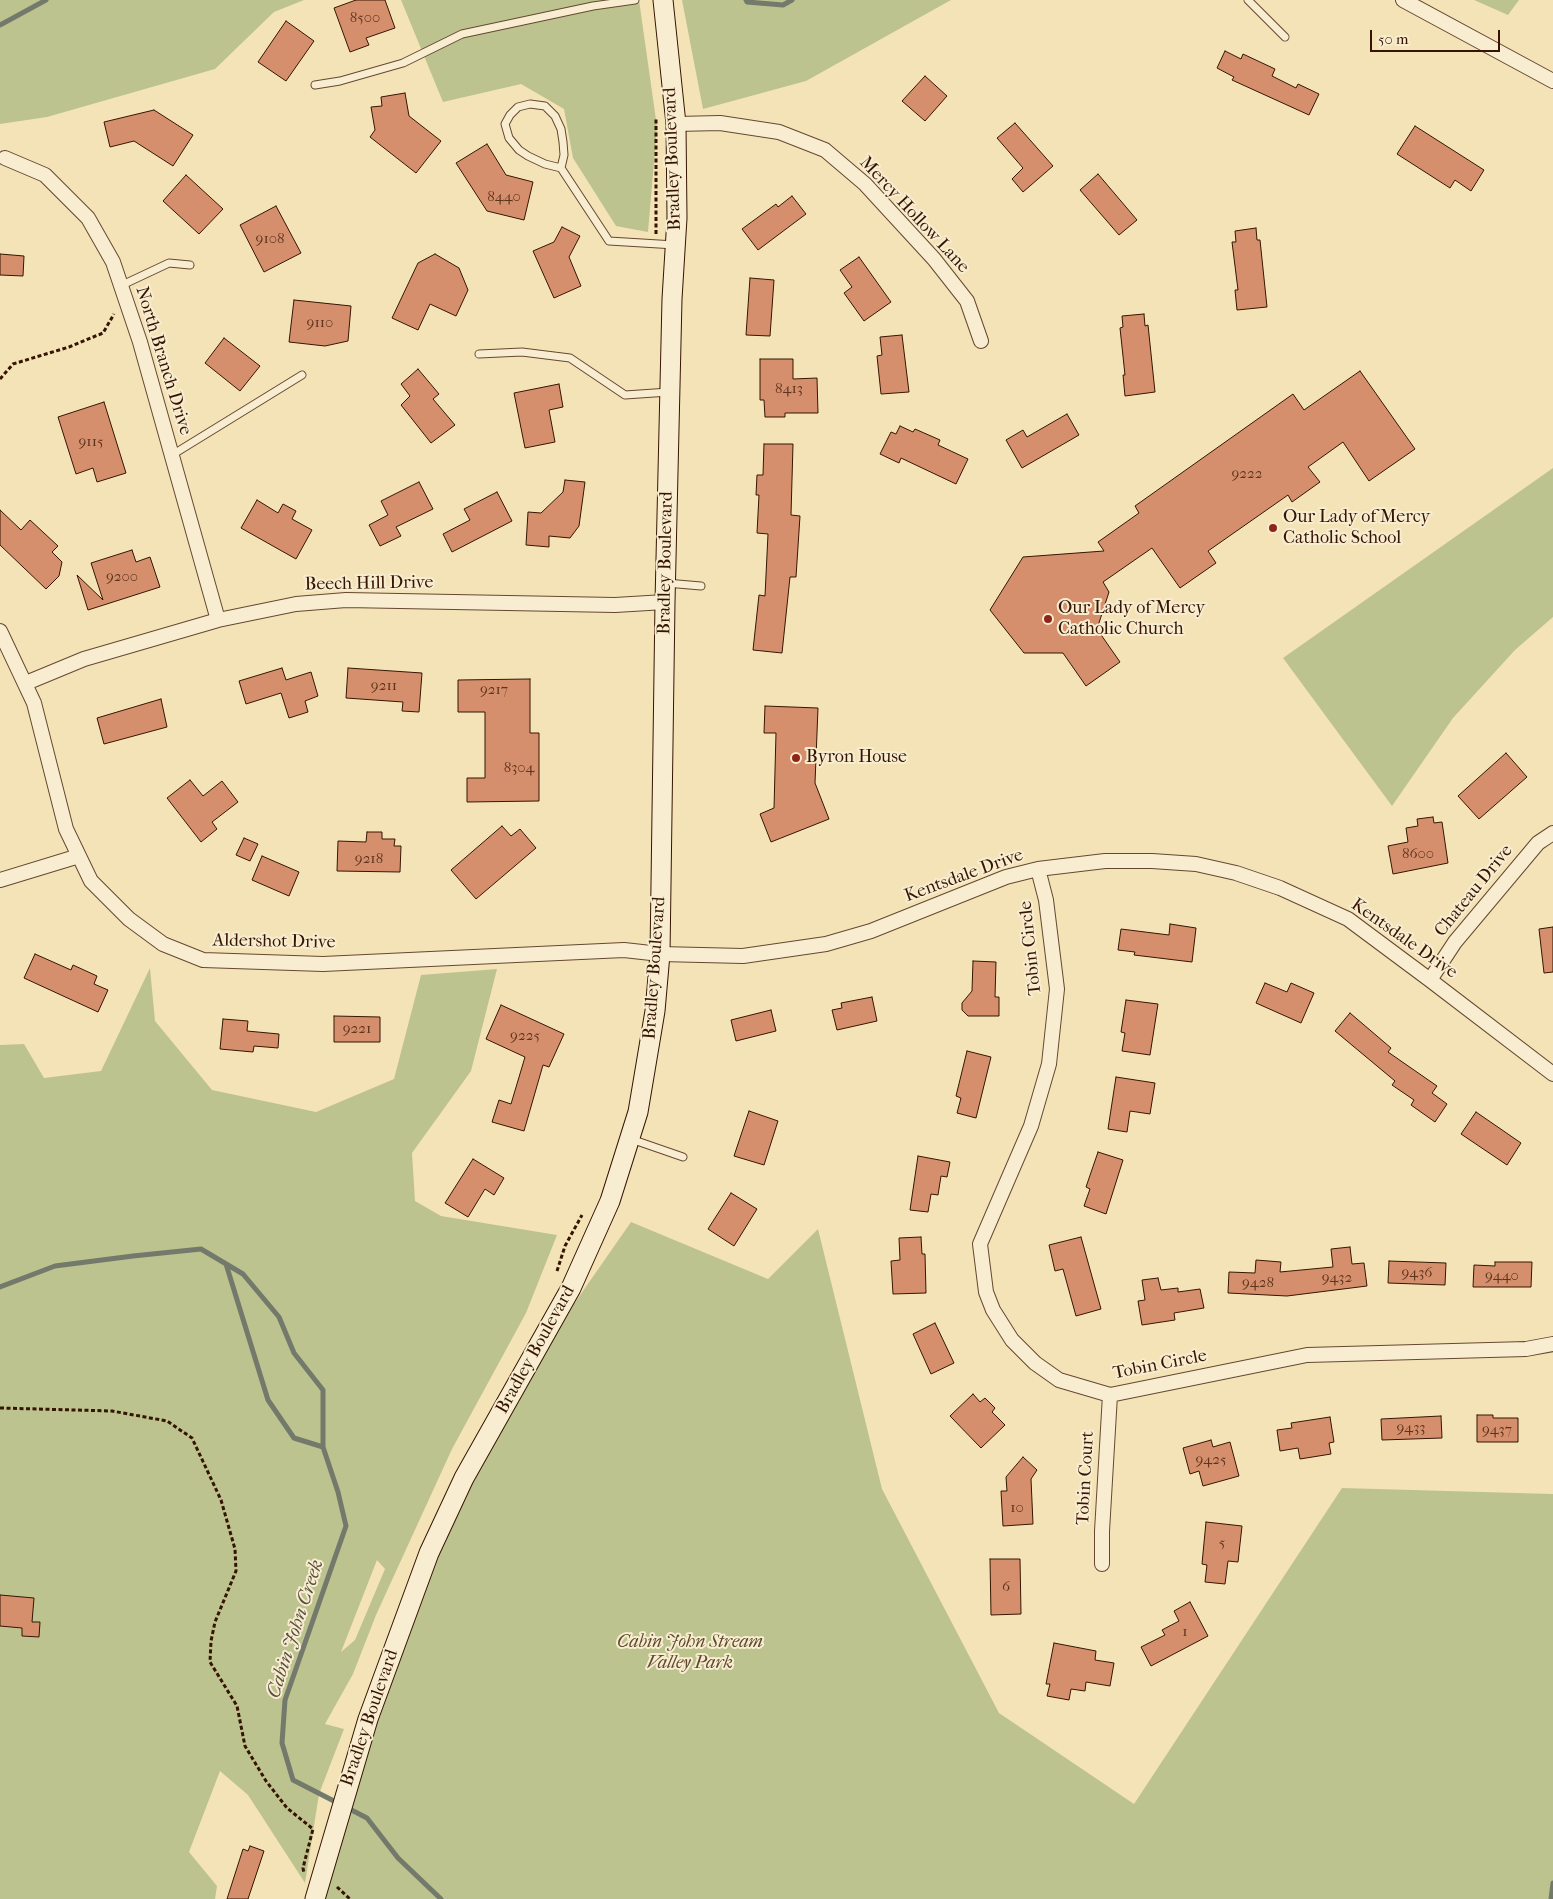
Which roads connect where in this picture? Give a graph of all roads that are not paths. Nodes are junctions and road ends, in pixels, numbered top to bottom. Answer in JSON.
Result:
{"nodes":[{"id":1,"x":635,"y":0,"type":"edge"},
{"id":2,"x":663,"y":0,"type":"edge"},
{"id":3,"x":1248,"y":0,"type":"edge"},
{"id":4,"x":1403,"y":0,"type":"edge"},
{"id":5,"x":1286,"y":37,"type":"dead end"},
{"id":6,"x":1553,"y":81,"type":"edge"},
{"id":7,"x":315,"y":85,"type":"dead end"},
{"id":8,"x":676,"y":124,"type":"junction"},
{"id":9,"x":2,"y":160,"type":"edge"},
{"id":10,"x":561,"y":168,"type":"junction"},
{"id":11,"x":675,"y":245,"type":"junction"},
{"id":12,"x":190,"y":265,"type":"dead end"},
{"id":13,"x":120,"y":286,"type":"junction"},
{"id":14,"x":981,"y":341,"type":"dead end"},
{"id":15,"x":479,"y":354,"type":"dead end"},
{"id":16,"x":302,"y":376,"type":"dead end"},
{"id":17,"x":670,"y":392,"type":"junction"},
{"id":18,"x":172,"y":455,"type":"junction"},
{"id":19,"x":701,"y":586,"type":"dead end"},
{"id":20,"x":665,"y":592,"type":"junction"},
{"id":21,"x":218,"y":620,"type":"junction"},
{"id":22,"x":0,"y":631,"type":"edge"},
{"id":23,"x":26,"y":683,"type":"junction"},
{"id":24,"x":1553,"y":833,"type":"edge"},
{"id":25,"x":79,"y":856,"type":"junction"},
{"id":26,"x":1038,"y":869,"type":"junction"},
{"id":27,"x":0,"y":880,"type":"edge"},
{"id":28,"x":660,"y":954,"type":"junction"},
{"id":29,"x":1430,"y":980,"type":"junction"},
{"id":30,"x":1553,"y":1074,"type":"edge"},
{"id":31,"x":630,"y":1139,"type":"junction"},
{"id":32,"x":683,"y":1157,"type":"dead end"},
{"id":33,"x":1553,"y":1344,"type":"edge"},
{"id":34,"x":1110,"y":1395,"type":"junction"},
{"id":35,"x":1102,"y":1564,"type":"dead end"},
{"id":36,"x":315,"y":1899,"type":"edge"}],
"edges":[{"from":1,"to":7,"type":"lane"},
{"from":2,"to":8,"type":"main road","name":"Bradley Boulevard"},
{"from":3,"to":5,"type":"lane"},
{"from":4,"to":6,"type":"street"},
{"from":8,"to":11,"type":"main road","name":"Bradley Boulevard"},
{"from":8,"to":14,"type":"street","name":"Mercy Hollow Lane"},
{"from":9,"to":13,"type":"street","name":"North Branch Drive"},
{"from":10,"to":10,"type":"lane"},
{"from":10,"to":11,"type":"lane"},
{"from":11,"to":17,"type":"main road","name":"Bradley Boulevard"},
{"from":12,"to":13,"type":"lane"},
{"from":13,"to":18,"type":"street","name":"North Branch Drive"},
{"from":15,"to":17,"type":"lane"},
{"from":16,"to":18,"type":"lane"},
{"from":17,"to":20,"type":"main road","name":"Bradley Boulevard"},
{"from":18,"to":21,"type":"street","name":"North Branch Drive"},
{"from":19,"to":20,"type":"lane"},
{"from":20,"to":21,"type":"street","name":"Beech Hill Drive"},
{"from":20,"to":28,"type":"main road","name":"Bradley Boulevard"},
{"from":21,"to":23,"type":"street","name":"Beech Hill Drive"},
{"from":22,"to":23,"type":"street","name":"Aldershot Drive"},
{"from":23,"to":25,"type":"street","name":"Aldershot Drive"},
{"from":24,"to":29,"type":"street","name":"Chateau Drive"},
{"from":25,"to":27,"type":"street"},
{"from":25,"to":28,"type":"street","name":"Aldershot Drive"},
{"from":26,"to":28,"type":"street","name":"Kentsdale Drive"},
{"from":26,"to":29,"type":"street","name":"Kentsdale Drive"},
{"from":26,"to":34,"type":"street","name":"Tobin Circle"},
{"from":28,"to":31,"type":"main road","name":"Bradley Boulevard"},
{"from":29,"to":30,"type":"street","name":"Kentsdale Drive"},
{"from":31,"to":32,"type":"lane"},
{"from":31,"to":36,"type":"main road","name":"Bradley Boulevard"},
{"from":33,"to":34,"type":"street","name":"Tobin Circle"},
{"from":34,"to":35,"type":"street","name":"Tobin Court"}]}
